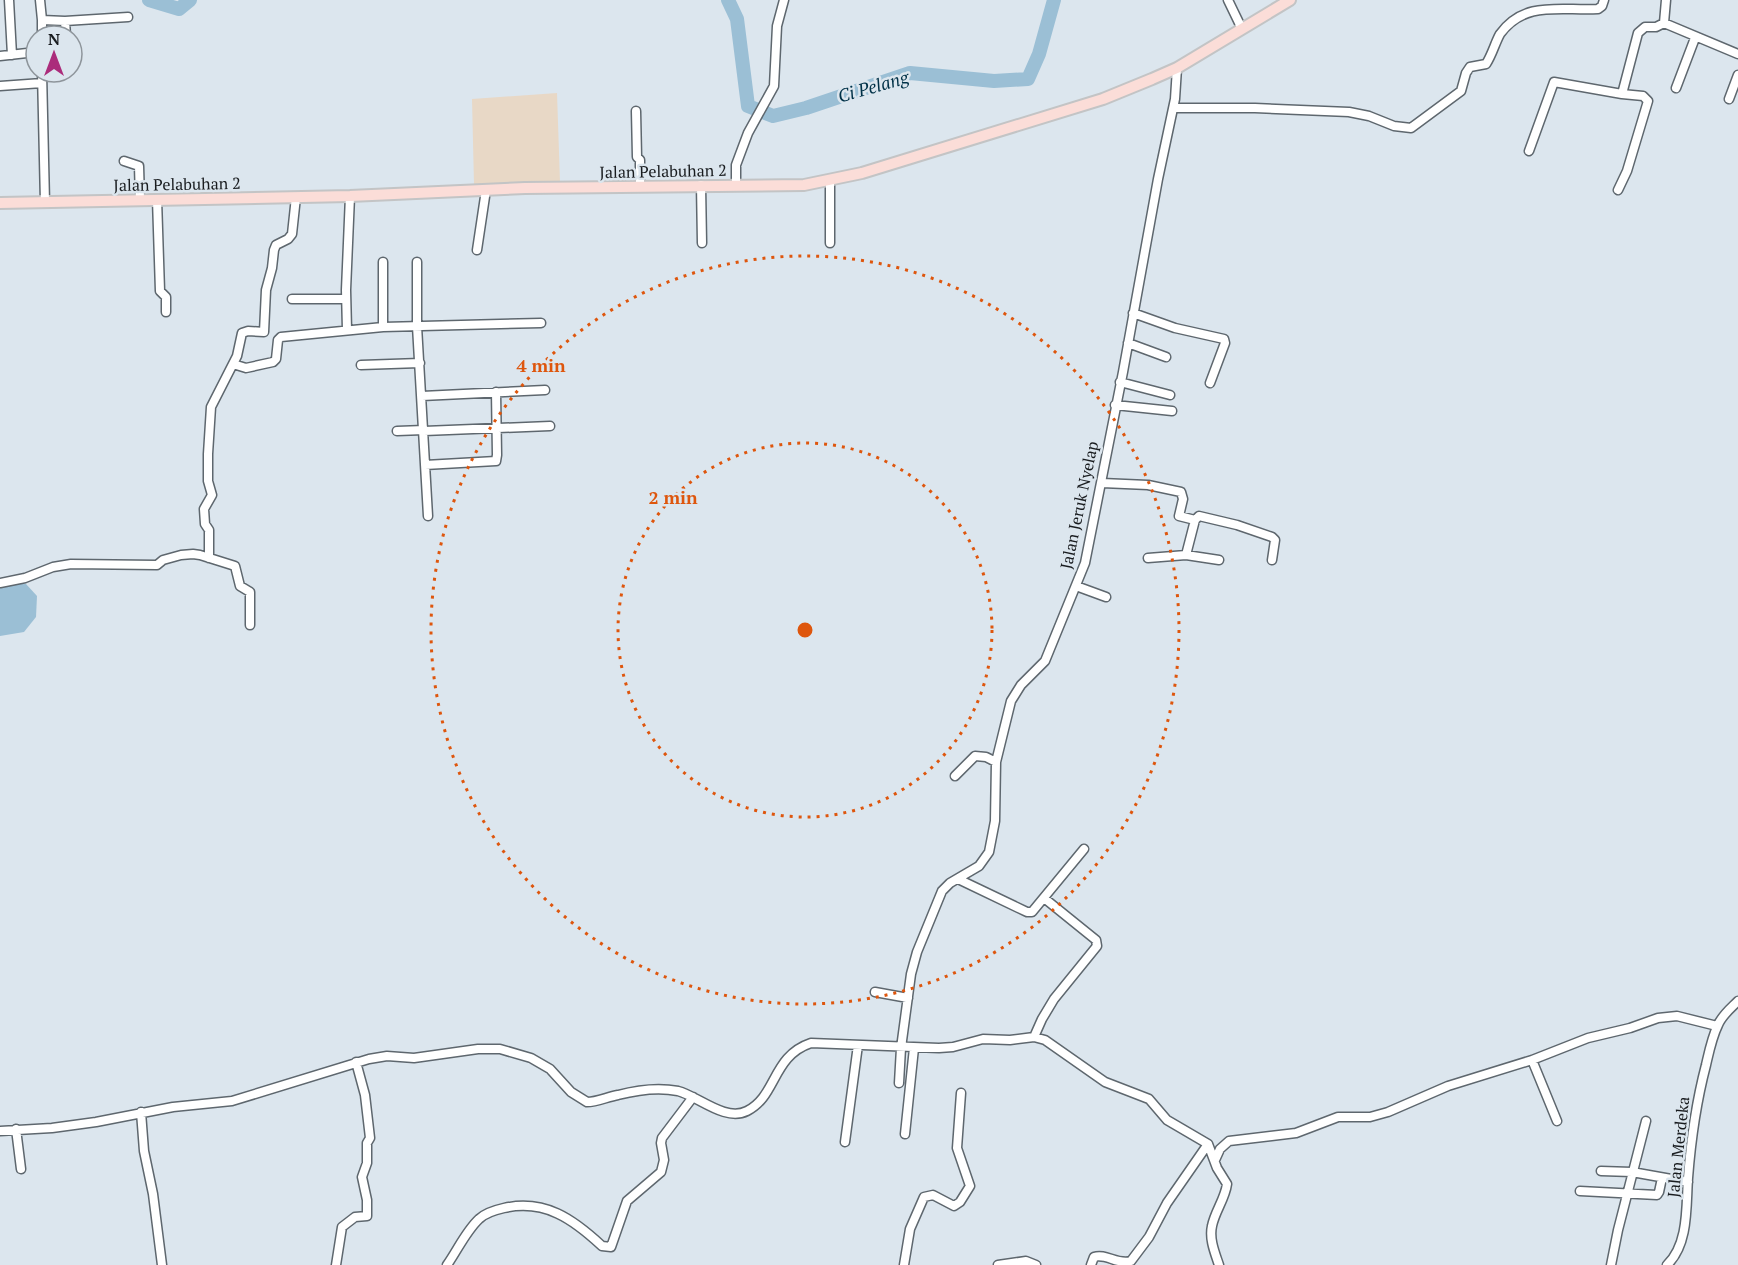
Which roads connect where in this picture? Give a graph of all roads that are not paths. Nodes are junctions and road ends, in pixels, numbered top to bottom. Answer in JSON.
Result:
{"nodes":[{"id":1,"x":9,"y":0,"type":"edge"},
{"id":2,"x":40,"y":0,"type":"edge"},
{"id":3,"x":784,"y":0,"type":"edge"},
{"id":4,"x":1228,"y":0,"type":"edge"},
{"id":5,"x":1290,"y":0,"type":"edge"},
{"id":6,"x":1604,"y":0,"type":"edge"},
{"id":7,"x":1666,"y":0,"type":"edge"},
{"id":8,"x":128,"y":17,"type":"dead end"},
{"id":9,"x":42,"y":20,"type":"junction"},
{"id":10,"x":65,"y":21,"type":"junction"},
{"id":11,"x":1664,"y":23,"type":"junction"},
{"id":12,"x":42,"y":24,"type":"edge"},
{"id":13,"x":65,"y":24,"type":"edge"},
{"id":14,"x":1242,"y":29,"type":"junction"},
{"id":15,"x":1695,"y":38,"type":"junction"},
{"id":16,"x":24,"y":54,"type":"edge"},
{"id":17,"x":1738,"y":54,"type":"edge"},
{"id":18,"x":12,"y":55,"type":"junction"},
{"id":19,"x":0,"y":56,"type":"edge"},
{"id":20,"x":1177,"y":68,"type":"junction"},
{"id":21,"x":1738,"y":75,"type":"edge"},
{"id":22,"x":28,"y":84,"type":"edge"},
{"id":23,"x":42,"y":84,"type":"edge"},
{"id":24,"x":0,"y":86,"type":"edge"},
{"id":25,"x":1676,"y":88,"type":"dead end"},
{"id":26,"x":1622,"y":94,"type":"junction"},
{"id":27,"x":1729,"y":99,"type":"dead end"},
{"id":28,"x":1174,"y":108,"type":"junction"},
{"id":29,"x":636,"y":111,"type":"dead end"},
{"id":30,"x":1529,"y":151,"type":"dead end"},
{"id":31,"x":124,"y":161,"type":"dead end"},
{"id":32,"x":830,"y":181,"type":"junction"},
{"id":33,"x":700,"y":185,"type":"junction"},
{"id":34,"x":736,"y":185,"type":"junction"},
{"id":35,"x":640,"y":186,"type":"junction"},
{"id":36,"x":486,"y":190,"type":"junction"},
{"id":37,"x":1618,"y":190,"type":"dead end"},
{"id":38,"x":350,"y":196,"type":"junction"},
{"id":39,"x":296,"y":197,"type":"junction"},
{"id":40,"x":157,"y":199,"type":"junction"},
{"id":41,"x":140,"y":200,"type":"junction"},
{"id":42,"x":45,"y":203,"type":"junction"},
{"id":43,"x":0,"y":204,"type":"edge"},
{"id":44,"x":702,"y":243,"type":"dead end"},
{"id":45,"x":830,"y":243,"type":"dead end"},
{"id":46,"x":477,"y":250,"type":"dead end"},
{"id":47,"x":383,"y":262,"type":"dead end"},
{"id":48,"x":417,"y":262,"type":"dead end"},
{"id":49,"x":292,"y":299,"type":"dead end"},
{"id":50,"x":346,"y":299,"type":"junction"},
{"id":51,"x":166,"y":312,"type":"dead end"},
{"id":52,"x":1133,"y":313,"type":"junction"},
{"id":53,"x":541,"y":323,"type":"dead end"},
{"id":54,"x":417,"y":326,"type":"junction"},
{"id":55,"x":383,"y":327,"type":"junction"},
{"id":56,"x":347,"y":330,"type":"junction"},
{"id":57,"x":1128,"y":344,"type":"junction"},
{"id":58,"x":1166,"y":357,"type":"dead end"},
{"id":59,"x":233,"y":363,"type":"junction"},
{"id":60,"x":420,"y":363,"type":"junction"},
{"id":61,"x":362,"y":365,"type":"dead end"},
{"id":62,"x":1120,"y":382,"type":"junction"},
{"id":63,"x":1210,"y":383,"type":"dead end"},
{"id":64,"x":545,"y":390,"type":"dead end"},
{"id":65,"x":496,"y":392,"type":"junction"},
{"id":66,"x":1170,"y":395,"type":"dead end"},
{"id":67,"x":422,"y":396,"type":"junction"},
{"id":68,"x":1115,"y":405,"type":"junction"},
{"id":69,"x":1172,"y":411,"type":"dead end"},
{"id":70,"x":550,"y":426,"type":"dead end"},
{"id":71,"x":497,"y":428,"type":"junction"},
{"id":72,"x":398,"y":431,"type":"dead end"},
{"id":73,"x":424,"y":431,"type":"junction"},
{"id":74,"x":424,"y":465,"type":"junction"},
{"id":75,"x":1102,"y":483,"type":"junction"},
{"id":76,"x":428,"y":516,"type":"dead end"},
{"id":77,"x":1195,"y":520,"type":"junction"},
{"id":78,"x":1186,"y":555,"type":"junction"},
{"id":79,"x":210,"y":558,"type":"junction"},
{"id":80,"x":1148,"y":558,"type":"dead end"},
{"id":81,"x":1220,"y":560,"type":"dead end"},
{"id":82,"x":1272,"y":560,"type":"dead end"},
{"id":83,"x":0,"y":583,"type":"edge"},
{"id":84,"x":1076,"y":586,"type":"junction"},
{"id":85,"x":1106,"y":597,"type":"dead end"},
{"id":86,"x":249,"y":625,"type":"dead end"},
{"id":87,"x":996,"y":762,"type":"junction"},
{"id":88,"x":955,"y":776,"type":"dead end"},
{"id":89,"x":1084,"y":849,"type":"dead end"},
{"id":90,"x":958,"y":879,"type":"junction"},
{"id":91,"x":1044,"y":898,"type":"junction"},
{"id":92,"x":875,"y":992,"type":"dead end"},
{"id":93,"x":908,"y":998,"type":"junction"},
{"id":94,"x":1738,"y":1001,"type":"edge"},
{"id":95,"x":1717,"y":1026,"type":"junction"},
{"id":96,"x":1034,"y":1037,"type":"junction"},
{"id":97,"x":858,"y":1045,"type":"junction"},
{"id":98,"x":901,"y":1048,"type":"junction"},
{"id":99,"x":914,"y":1048,"type":"junction"},
{"id":100,"x":1532,"y":1060,"type":"junction"},
{"id":101,"x":356,"y":1062,"type":"junction"},
{"id":102,"x":899,"y":1083,"type":"dead end"},
{"id":103,"x":961,"y":1092,"type":"dead end"},
{"id":104,"x":693,"y":1097,"type":"junction"},
{"id":105,"x":141,"y":1112,"type":"junction"},
{"id":106,"x":1557,"y":1121,"type":"dead end"},
{"id":107,"x":1646,"y":1121,"type":"dead end"},
{"id":108,"x":16,"y":1129,"type":"junction"},
{"id":109,"x":0,"y":1131,"type":"edge"},
{"id":110,"x":905,"y":1134,"type":"dead end"},
{"id":111,"x":845,"y":1142,"type":"dead end"},
{"id":112,"x":1208,"y":1144,"type":"junction"},
{"id":113,"x":1215,"y":1160,"type":"junction"},
{"id":114,"x":21,"y":1169,"type":"dead end"},
{"id":115,"x":1601,"y":1171,"type":"dead end"},
{"id":116,"x":1632,"y":1172,"type":"junction"},
{"id":117,"x":1662,"y":1178,"type":"junction"},
{"id":118,"x":1688,"y":1182,"type":"junction"},
{"id":119,"x":1580,"y":1191,"type":"dead end"},
{"id":120,"x":1629,"y":1193,"type":"junction"},
{"id":121,"x":162,"y":1265,"type":"edge"},
{"id":122,"x":336,"y":1265,"type":"edge"},
{"id":123,"x":447,"y":1265,"type":"edge"},
{"id":124,"x":904,"y":1265,"type":"edge"},
{"id":125,"x":998,"y":1265,"type":"edge"},
{"id":126,"x":1036,"y":1265,"type":"edge"},
{"id":127,"x":1091,"y":1265,"type":"edge"},
{"id":128,"x":1219,"y":1265,"type":"edge"},
{"id":129,"x":1611,"y":1265,"type":"edge"},
{"id":130,"x":1667,"y":1265,"type":"edge"}],
"edges":[{"from":1,"to":18,"type":"street"},
{"from":2,"to":9,"type":"street"},
{"from":3,"to":34,"type":"street"},
{"from":4,"to":14,"type":"street"},
{"from":5,"to":14,"type":"main road","name":"Jalan Pelabuhan 2"},
{"from":6,"to":28,"type":"street"},
{"from":7,"to":11,"type":"street"},
{"from":8,"to":10,"type":"street"},
{"from":9,"to":10,"type":"street"},
{"from":9,"to":12,"type":"street"},
{"from":10,"to":13,"type":"street"},
{"from":11,"to":15,"type":"street"},
{"from":11,"to":26,"type":"street"},
{"from":14,"to":20,"type":"main road","name":"Jalan Pelabuhan 2"},
{"from":15,"to":17,"type":"street"},
{"from":15,"to":25,"type":"street"},
{"from":16,"to":18,"type":"street"},
{"from":18,"to":19,"type":"street"},
{"from":20,"to":28,"type":"street","name":"Jalan Jeruk Nyelap"},
{"from":20,"to":32,"type":"main road","name":"Jalan Pelabuhan 2"},
{"from":21,"to":27,"type":"street"},
{"from":22,"to":24,"type":"street"},
{"from":23,"to":42,"type":"street"},
{"from":26,"to":30,"type":"street"},
{"from":26,"to":37,"type":"street"},
{"from":28,"to":52,"type":"street","name":"Jalan Jeruk Nyelap"},
{"from":29,"to":35,"type":"street"},
{"from":31,"to":41,"type":"street"},
{"from":32,"to":34,"type":"main road","name":"Jalan Pelabuhan 2"},
{"from":32,"to":45,"type":"street"},
{"from":33,"to":34,"type":"main road","name":"Jalan Pelabuhan 2"},
{"from":33,"to":35,"type":"main road","name":"Jalan Pelabuhan 2"},
{"from":33,"to":44,"type":"street"},
{"from":35,"to":36,"type":"main road","name":"Jalan Pelabuhan 2"},
{"from":36,"to":38,"type":"main road","name":"Jalan Pelabuhan 2"},
{"from":36,"to":46,"type":"street"},
{"from":38,"to":39,"type":"main road","name":"Jalan Pelabuhan 2"},
{"from":38,"to":50,"type":"street"},
{"from":39,"to":40,"type":"main road","name":"Jalan Pelabuhan 2"},
{"from":39,"to":59,"type":"street"},
{"from":40,"to":41,"type":"main road","name":"Jalan Pelabuhan 2"},
{"from":40,"to":51,"type":"street"},
{"from":41,"to":42,"type":"main road","name":"Jalan Pelabuhan 2"},
{"from":42,"to":43,"type":"main road","name":"Jalan Pelabuhan 2"},
{"from":47,"to":55,"type":"street"},
{"from":48,"to":54,"type":"street"},
{"from":49,"to":50,"type":"street"},
{"from":50,"to":56,"type":"street"},
{"from":52,"to":57,"type":"street","name":"Jalan Jeruk Nyelap"},
{"from":52,"to":63,"type":"street"},
{"from":53,"to":54,"type":"street"},
{"from":54,"to":55,"type":"street"},
{"from":54,"to":60,"type":"street"},
{"from":55,"to":56,"type":"street"},
{"from":56,"to":59,"type":"street"},
{"from":57,"to":58,"type":"street"},
{"from":57,"to":62,"type":"street","name":"Jalan Jeruk Nyelap"},
{"from":59,"to":79,"type":"street"},
{"from":60,"to":61,"type":"street"},
{"from":60,"to":67,"type":"street"},
{"from":62,"to":66,"type":"street"},
{"from":62,"to":68,"type":"street","name":"Jalan Jeruk Nyelap"},
{"from":64,"to":65,"type":"street"},
{"from":65,"to":67,"type":"street"},
{"from":65,"to":71,"type":"street"},
{"from":67,"to":73,"type":"street"},
{"from":68,"to":69,"type":"street"},
{"from":68,"to":75,"type":"street","name":"Jalan Jeruk Nyelap"},
{"from":70,"to":71,"type":"street"},
{"from":71,"to":73,"type":"street"},
{"from":71,"to":74,"type":"street"},
{"from":72,"to":73,"type":"street"},
{"from":73,"to":74,"type":"street"},
{"from":74,"to":76,"type":"street"},
{"from":75,"to":77,"type":"street"},
{"from":75,"to":84,"type":"street","name":"Jalan Jeruk Nyelap"},
{"from":77,"to":78,"type":"street"},
{"from":77,"to":82,"type":"street"},
{"from":78,"to":80,"type":"street"},
{"from":78,"to":81,"type":"street"},
{"from":79,"to":83,"type":"street"},
{"from":79,"to":86,"type":"street"},
{"from":84,"to":85,"type":"street"},
{"from":84,"to":87,"type":"street","name":"Jalan Jeruk Nyelap"},
{"from":87,"to":88,"type":"street"},
{"from":87,"to":90,"type":"street","name":"Jalan Jeruk Nyelap"},
{"from":89,"to":91,"type":"street"},
{"from":90,"to":91,"type":"street"},
{"from":90,"to":93,"type":"street","name":"Jalan Jeruk Nyelap"},
{"from":91,"to":96,"type":"street"},
{"from":92,"to":93,"type":"street"},
{"from":93,"to":98,"type":"street","name":"Jalan Jeruk Nyelap"},
{"from":94,"to":95,"type":"street","name":"Jalan Merdeka"},
{"from":95,"to":100,"type":"street"},
{"from":95,"to":118,"type":"street","name":"Jalan Merdeka"},
{"from":96,"to":99,"type":"street"},
{"from":96,"to":112,"type":"street"},
{"from":97,"to":98,"type":"street"},
{"from":97,"to":104,"type":"street"},
{"from":97,"to":111,"type":"street"},
{"from":98,"to":99,"type":"street"},
{"from":98,"to":102,"type":"street","name":"Jalan Jeruk Nyelap"},
{"from":99,"to":110,"type":"street"},
{"from":100,"to":106,"type":"street"},
{"from":100,"to":113,"type":"street"},
{"from":101,"to":104,"type":"street"},
{"from":101,"to":105,"type":"street"},
{"from":101,"to":122,"type":"street"},
{"from":103,"to":124,"type":"street"},
{"from":104,"to":123,"type":"street"},
{"from":105,"to":108,"type":"street"},
{"from":105,"to":121,"type":"street"},
{"from":107,"to":116,"type":"street"},
{"from":108,"to":109,"type":"street"},
{"from":108,"to":114,"type":"street"},
{"from":112,"to":113,"type":"street"},
{"from":112,"to":127,"type":"street"},
{"from":113,"to":128,"type":"street"},
{"from":115,"to":116,"type":"street"},
{"from":116,"to":117,"type":"street"},
{"from":116,"to":120,"type":"street"},
{"from":117,"to":118,"type":"street"},
{"from":117,"to":120,"type":"street"},
{"from":118,"to":130,"type":"street","name":"Jalan Merdeka"},
{"from":119,"to":120,"type":"street"},
{"from":120,"to":129,"type":"street"},
{"from":125,"to":126,"type":"street"}]}
